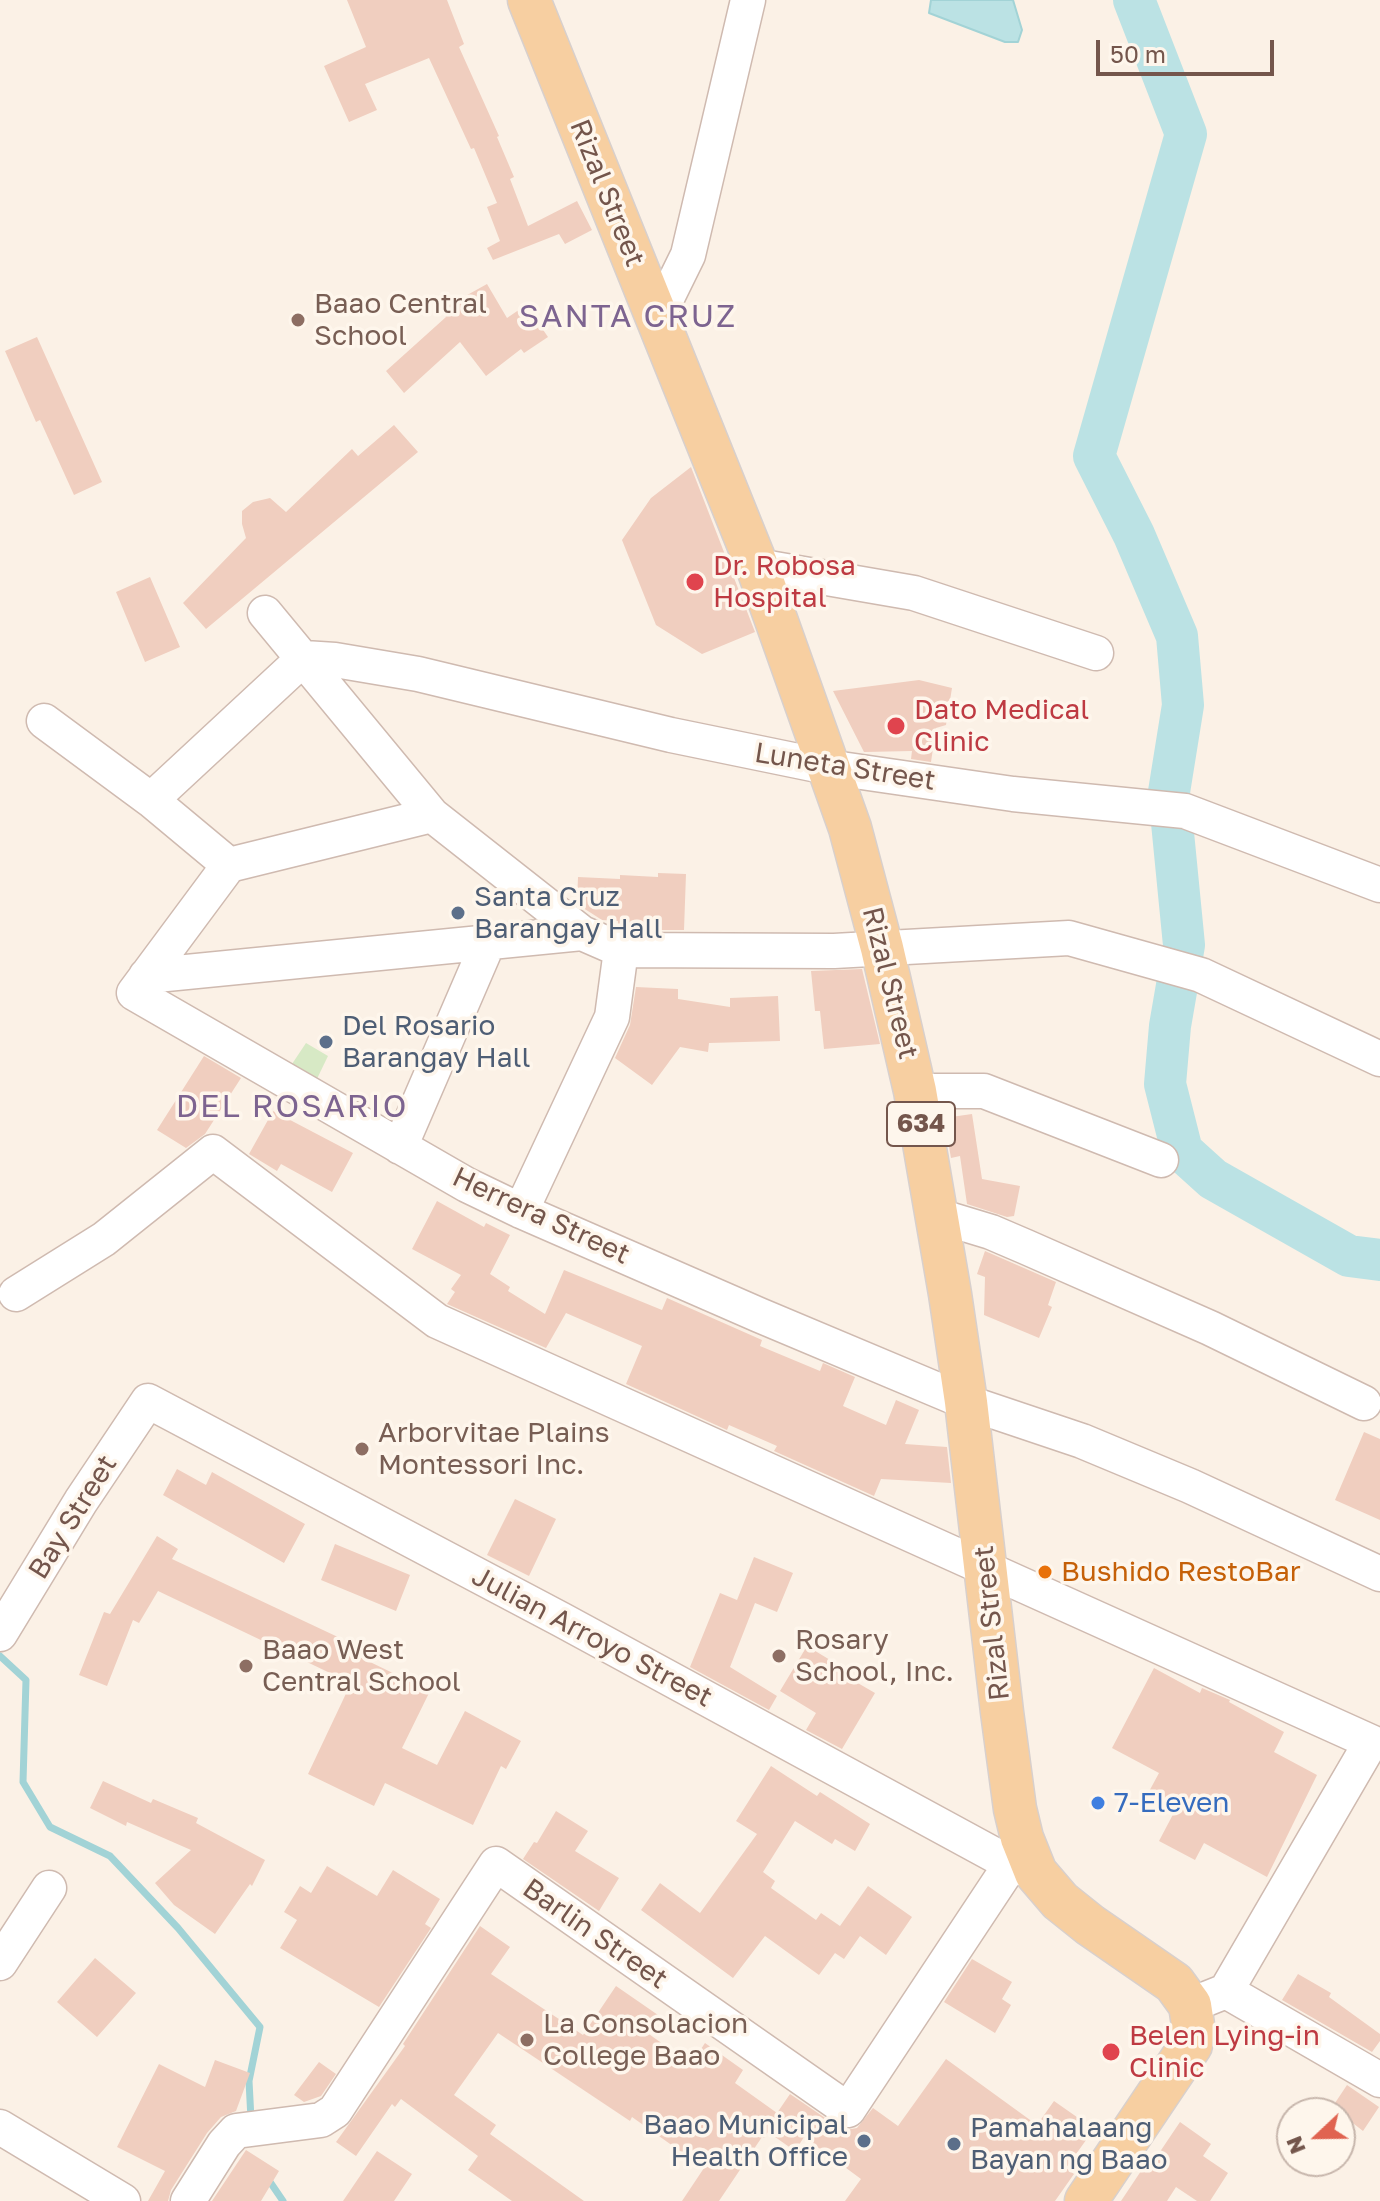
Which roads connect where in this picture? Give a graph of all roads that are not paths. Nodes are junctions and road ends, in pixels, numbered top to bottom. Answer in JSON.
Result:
{"nodes":[{"id":1,"x":529,"y":0,"type":"edge"},
{"id":2,"x":748,"y":0,"type":"edge"},
{"id":3,"x":658,"y":316,"type":"junction"},
{"id":4,"x":757,"y":566,"type":"junction"},
{"id":5,"x":265,"y":613,"type":"dead end"},
{"id":6,"x":1096,"y":653,"type":"dead end"},
{"id":7,"x":304,"y":658,"type":"junction"},
{"id":8,"x":44,"y":721,"type":"dead end"},
{"id":9,"x":827,"y":767,"type":"junction"},
{"id":10,"x":151,"y":800,"type":"junction"},
{"id":11,"x":432,"y":815,"type":"junction"},
{"id":12,"x":229,"y":865,"type":"junction"},
{"id":13,"x":1380,"y":885,"type":"edge"},
{"id":14,"x":582,"y":933,"type":"junction"},
{"id":15,"x":488,"y":943,"type":"junction"},
{"id":16,"x":882,"y":948,"type":"junction"},
{"id":17,"x":621,"y":950,"type":"junction"},
{"id":18,"x":140,"y":984,"type":"junction"},
{"id":19,"x":1380,"y":1059,"type":"edge"},
{"id":20,"x":915,"y":1091,"type":"junction"},
{"id":21,"x":400,"y":1147,"type":"junction"},
{"id":22,"x":1161,"y":1160,"type":"dead end"},
{"id":23,"x":521,"y":1211,"type":"junction"},
{"id":24,"x":935,"y":1215,"type":"junction"},
{"id":25,"x":16,"y":1294,"type":"dead end"},
{"id":26,"x":148,"y":1401,"type":"joint"},
{"id":27,"x":966,"y":1402,"type":"junction"},
{"id":28,"x":1364,"y":1403,"type":"dead end"},
{"id":29,"x":987,"y":1571,"type":"junction"},
{"id":30,"x":1380,"y":1574,"type":"edge"},
{"id":31,"x":2,"y":1631,"type":"edge"},
{"id":32,"x":1376,"y":1734,"type":"edge"},
{"id":33,"x":1023,"y":1869,"type":"junction"},
{"id":34,"x":49,"y":1888,"type":"dead end"},
{"id":35,"x":0,"y":1963,"type":"edge"},
{"id":36,"x":1208,"y":1998,"type":"junction"},
{"id":37,"x":1380,"y":2080,"type":"edge"},
{"id":38,"x":0,"y":2127,"type":"edge"},
{"id":39,"x":123,"y":2201,"type":"edge"},
{"id":40,"x":188,"y":2201,"type":"edge"},
{"id":41,"x":1086,"y":2201,"type":"edge"}],
"edges":[{"from":1,"to":3,"type":"main road","name":"Rizal Street","number":"634"},
{"from":2,"to":3,"type":"street"},
{"from":3,"to":4,"type":"main road","name":"Rizal Street","number":"634"},
{"from":4,"to":6,"type":"street"},
{"from":4,"to":9,"type":"main road","name":"Rizal Street","number":"634"},
{"from":5,"to":7,"type":"street"},
{"from":7,"to":9,"type":"street","name":"Luneta Street"},
{"from":7,"to":10,"type":"street"},
{"from":7,"to":11,"type":"street"},
{"from":8,"to":10,"type":"street"},
{"from":9,"to":13,"type":"street","name":"Luneta Street"},
{"from":9,"to":16,"type":"main road","name":"Rizal Street","number":"634"},
{"from":10,"to":12,"type":"street"},
{"from":11,"to":12,"type":"street"},
{"from":11,"to":14,"type":"street"},
{"from":12,"to":18,"type":"street"},
{"from":14,"to":15,"type":"street"},
{"from":14,"to":17,"type":"street"},
{"from":15,"to":18,"type":"street"},
{"from":15,"to":21,"type":"street"},
{"from":16,"to":17,"type":"street"},
{"from":16,"to":19,"type":"street"},
{"from":16,"to":20,"type":"main road","name":"Rizal Street","number":"634"},
{"from":17,"to":23,"type":"street"},
{"from":18,"to":21,"type":"street","name":"Herrera Street"},
{"from":20,"to":22,"type":"street"},
{"from":20,"to":24,"type":"main road","name":"Rizal Street","number":"634"},
{"from":21,"to":23,"type":"street","name":"Herrera Street"},
{"from":23,"to":27,"type":"street","name":"Herrera Street"},
{"from":24,"to":27,"type":"main road","name":"Rizal Street","number":"634"},
{"from":24,"to":28,"type":"street"},
{"from":25,"to":29,"type":"street"},
{"from":26,"to":31,"type":"street","name":"Bay Street"},
{"from":26,"to":33,"type":"street","name":"Julian Arroyo Street"},
{"from":27,"to":29,"type":"main road","name":"Rizal Street","number":"634"},
{"from":27,"to":30,"type":"street","name":"Herrera Street"},
{"from":29,"to":32,"type":"street"},
{"from":29,"to":33,"type":"main road","name":"Rizal Street","number":"634"},
{"from":32,"to":36,"type":"street"},
{"from":33,"to":36,"type":"main road","name":"Rizal Street","number":"634"},
{"from":33,"to":40,"type":"street","name":"Barlin Street"},
{"from":34,"to":35,"type":"street"},
{"from":36,"to":37,"type":"street"},
{"from":36,"to":41,"type":"main road"},
{"from":38,"to":39,"type":"street"}]}
